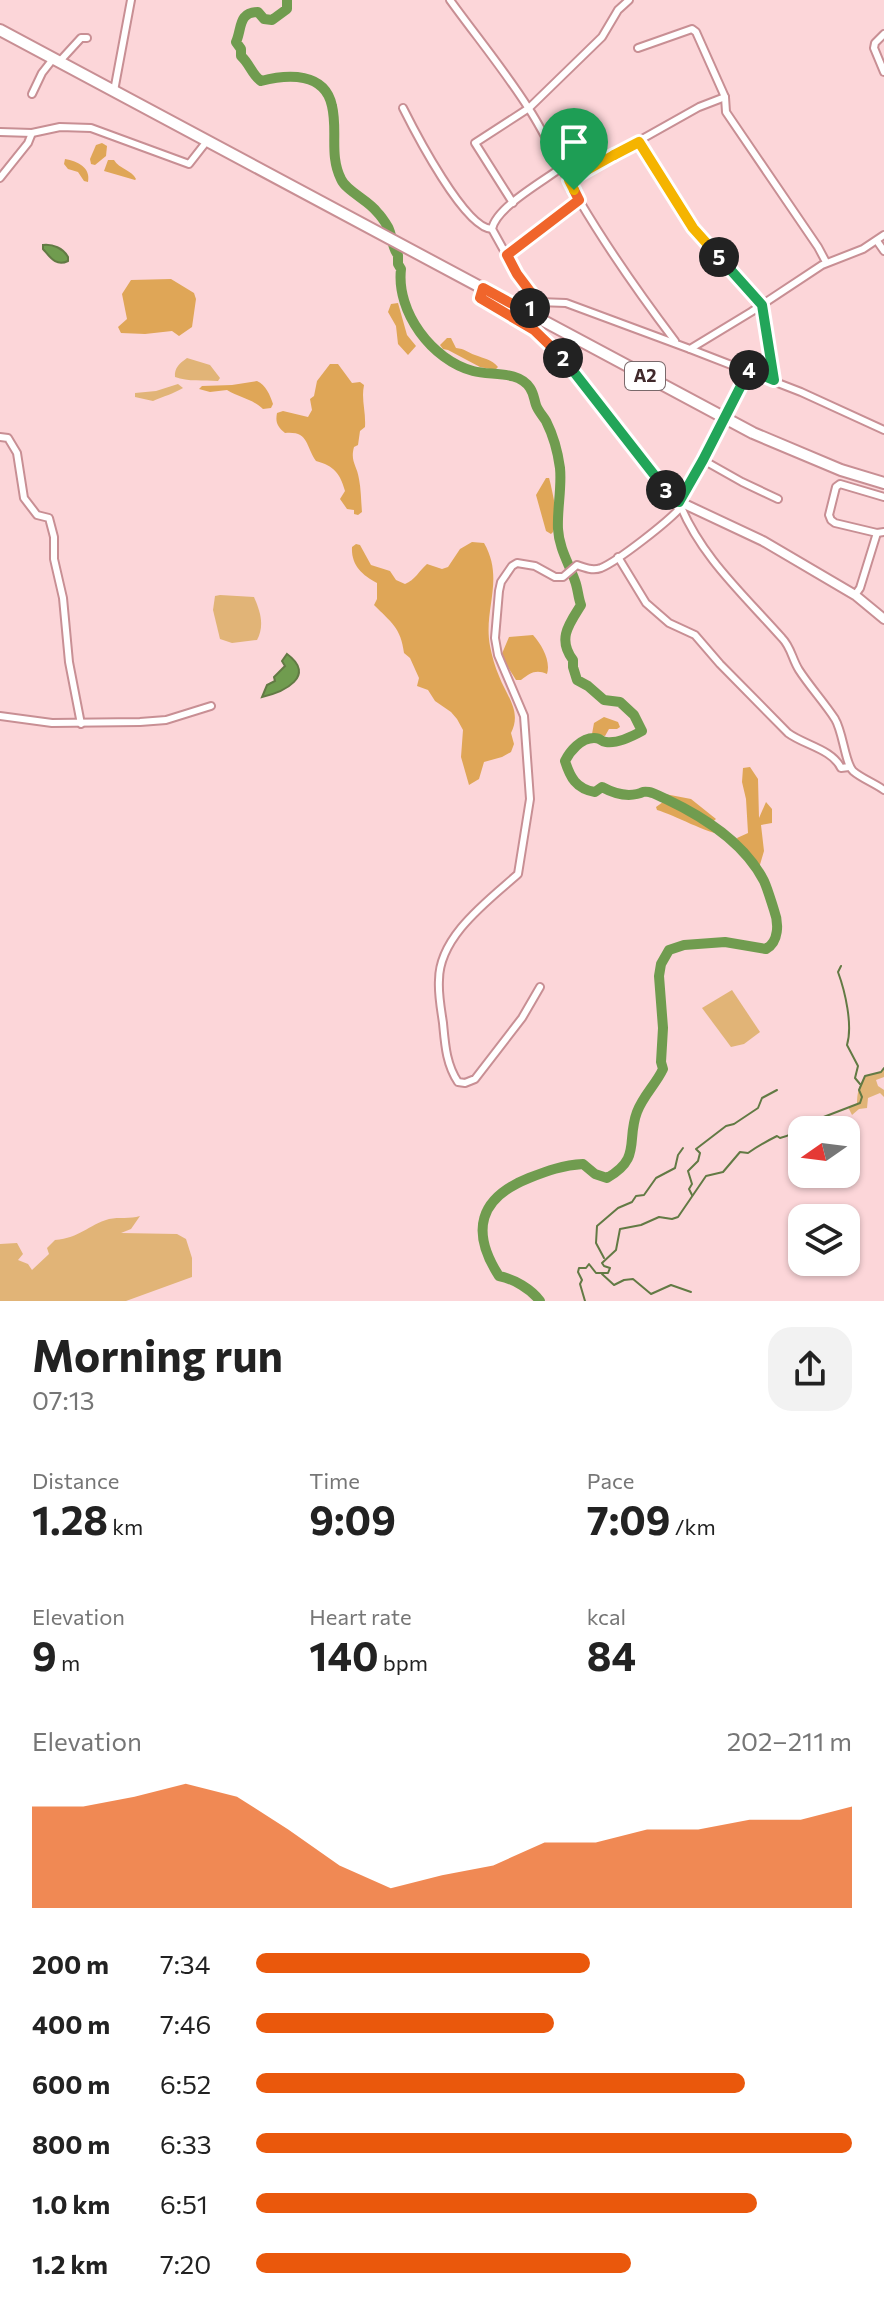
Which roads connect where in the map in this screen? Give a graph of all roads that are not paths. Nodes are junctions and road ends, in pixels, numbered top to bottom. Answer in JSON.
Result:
{"nodes":[{"id":1,"x":131,"y":0,"type":"edge"},
{"id":2,"x":450,"y":0,"type":"edge"},
{"id":3,"x":629,"y":0,"type":"edge"},
{"id":4,"x":0,"y":30,"type":"edge"},
{"id":5,"x":884,"y":34,"type":"edge"},
{"id":6,"x":87,"y":38,"type":"dead end"},
{"id":7,"x":638,"y":48,"type":"dead end"},
{"id":8,"x":56,"y":61,"type":"junction"},
{"id":9,"x":884,"y":72,"type":"edge"},
{"id":10,"x":114,"y":91,"type":"junction"},
{"id":11,"x":32,"y":94,"type":"dead end"},
{"id":12,"x":725,"y":97,"type":"junction"},
{"id":13,"x":403,"y":108,"type":"dead end"},
{"id":14,"x":529,"y":108,"type":"junction"},
{"id":15,"x":0,"y":132,"type":"edge"},
{"id":16,"x":32,"y":133,"type":"junction"},
{"id":17,"x":207,"y":141,"type":"junction"},
{"id":18,"x":639,"y":142,"type":"junction"},
{"id":19,"x":562,"y":167,"type":"junction"},
{"id":20,"x":0,"y":178,"type":"edge"},
{"id":21,"x":569,"y":180,"type":"junction"},
{"id":22,"x":579,"y":200,"type":"junction"},
{"id":23,"x":513,"y":203,"type":"junction"},
{"id":24,"x":492,"y":229,"type":"junction"},
{"id":25,"x":884,"y":235,"type":"edge"},
{"id":26,"x":877,"y":241,"type":"junction"},
{"id":27,"x":884,"y":251,"type":"edge"},
{"id":28,"x":507,"y":255,"type":"junction"},
{"id":29,"x":826,"y":262,"type":"junction"},
{"id":30,"x":483,"y":288,"type":"junction"},
{"id":31,"x":538,"y":302,"type":"junction"},
{"id":32,"x":762,"y":305,"type":"junction"},
{"id":33,"x":527,"y":312,"type":"junction"},
{"id":34,"x":675,"y":341,"type":"junction"},
{"id":35,"x":690,"y":349,"type":"junction"},
{"id":36,"x":748,"y":370,"type":"junction"},
{"id":37,"x":774,"y":380,"type":"junction"},
{"id":38,"x":724,"y":417,"type":"junction"},
{"id":39,"x":884,"y":430,"type":"edge"},
{"id":40,"x":0,"y":437,"type":"edge"},
{"id":41,"x":703,"y":460,"type":"junction"},
{"id":42,"x":884,"y":483,"type":"edge"},
{"id":43,"x":884,"y":497,"type":"edge"},
{"id":44,"x":778,"y":499,"type":"dead end"},
{"id":45,"x":680,"y":504,"type":"junction"},
{"id":46,"x":880,"y":532,"type":"edge"},
{"id":47,"x":618,"y":557,"type":"junction"},
{"id":48,"x":855,"y":595,"type":"junction"},
{"id":49,"x":884,"y":619,"type":"edge"},
{"id":50,"x":211,"y":706,"type":"dead end"},
{"id":51,"x":0,"y":716,"type":"edge"},
{"id":52,"x":81,"y":724,"type":"junction"},
{"id":53,"x":849,"y":767,"type":"junction"},
{"id":54,"x":884,"y":790,"type":"edge"},
{"id":55,"x":540,"y":987,"type":"dead end"}],
"edges":[{"from":1,"to":10,"type":"street"},
{"from":2,"to":14,"type":"street"},
{"from":3,"to":14,"type":"street"},
{"from":4,"to":8,"type":"main road","number":"A2"},
{"from":5,"to":9,"type":"street"},
{"from":6,"to":8,"type":"street"},
{"from":7,"to":12,"type":"street"},
{"from":8,"to":10,"type":"main road","number":"A2"},
{"from":8,"to":11,"type":"street"},
{"from":10,"to":17,"type":"main road","number":"A2"},
{"from":12,"to":18,"type":"street"},
{"from":12,"to":29,"type":"street"},
{"from":13,"to":24,"type":"street"},
{"from":14,"to":19,"type":"street"},
{"from":14,"to":23,"type":"street"},
{"from":15,"to":16,"type":"street"},
{"from":16,"to":17,"type":"street"},
{"from":16,"to":20,"type":"street"},
{"from":17,"to":30,"type":"main road","number":"A2"},
{"from":18,"to":21,"type":"street"},
{"from":18,"to":32,"type":"street"},
{"from":19,"to":21,"type":"street"},
{"from":19,"to":23,"type":"street"},
{"from":21,"to":22,"type":"street"},
{"from":22,"to":28,"type":"street"},
{"from":22,"to":34,"type":"street"},
{"from":23,"to":24,"type":"street"},
{"from":24,"to":28,"type":"street"},
{"from":25,"to":26,"type":"street"},
{"from":26,"to":27,"type":"street"},
{"from":26,"to":29,"type":"street"},
{"from":28,"to":31,"type":"street"},
{"from":29,"to":32,"type":"street"},
{"from":30,"to":33,"type":"main road","number":"A2"},
{"from":30,"to":45,"type":"street"},
{"from":31,"to":33,"type":"street"},
{"from":31,"to":34,"type":"street"},
{"from":32,"to":35,"type":"street"},
{"from":32,"to":37,"type":"street"},
{"from":33,"to":38,"type":"main road","number":"A2"},
{"from":34,"to":35,"type":"street"},
{"from":35,"to":36,"type":"street"},
{"from":36,"to":37,"type":"street"},
{"from":36,"to":38,"type":"street"},
{"from":37,"to":39,"type":"street"},
{"from":38,"to":41,"type":"street"},
{"from":38,"to":42,"type":"main road","number":"A2"},
{"from":40,"to":52,"type":"street"},
{"from":41,"to":44,"type":"street"},
{"from":41,"to":45,"type":"street"},
{"from":43,"to":46,"type":"street"},
{"from":45,"to":47,"type":"street"},
{"from":45,"to":48,"type":"street"},
{"from":45,"to":53,"type":"street"},
{"from":46,"to":48,"type":"street"},
{"from":47,"to":53,"type":"street"},
{"from":47,"to":55,"type":"street"},
{"from":48,"to":49,"type":"street"},
{"from":50,"to":52,"type":"street"},
{"from":51,"to":52,"type":"street"},
{"from":53,"to":54,"type":"street"}]}
